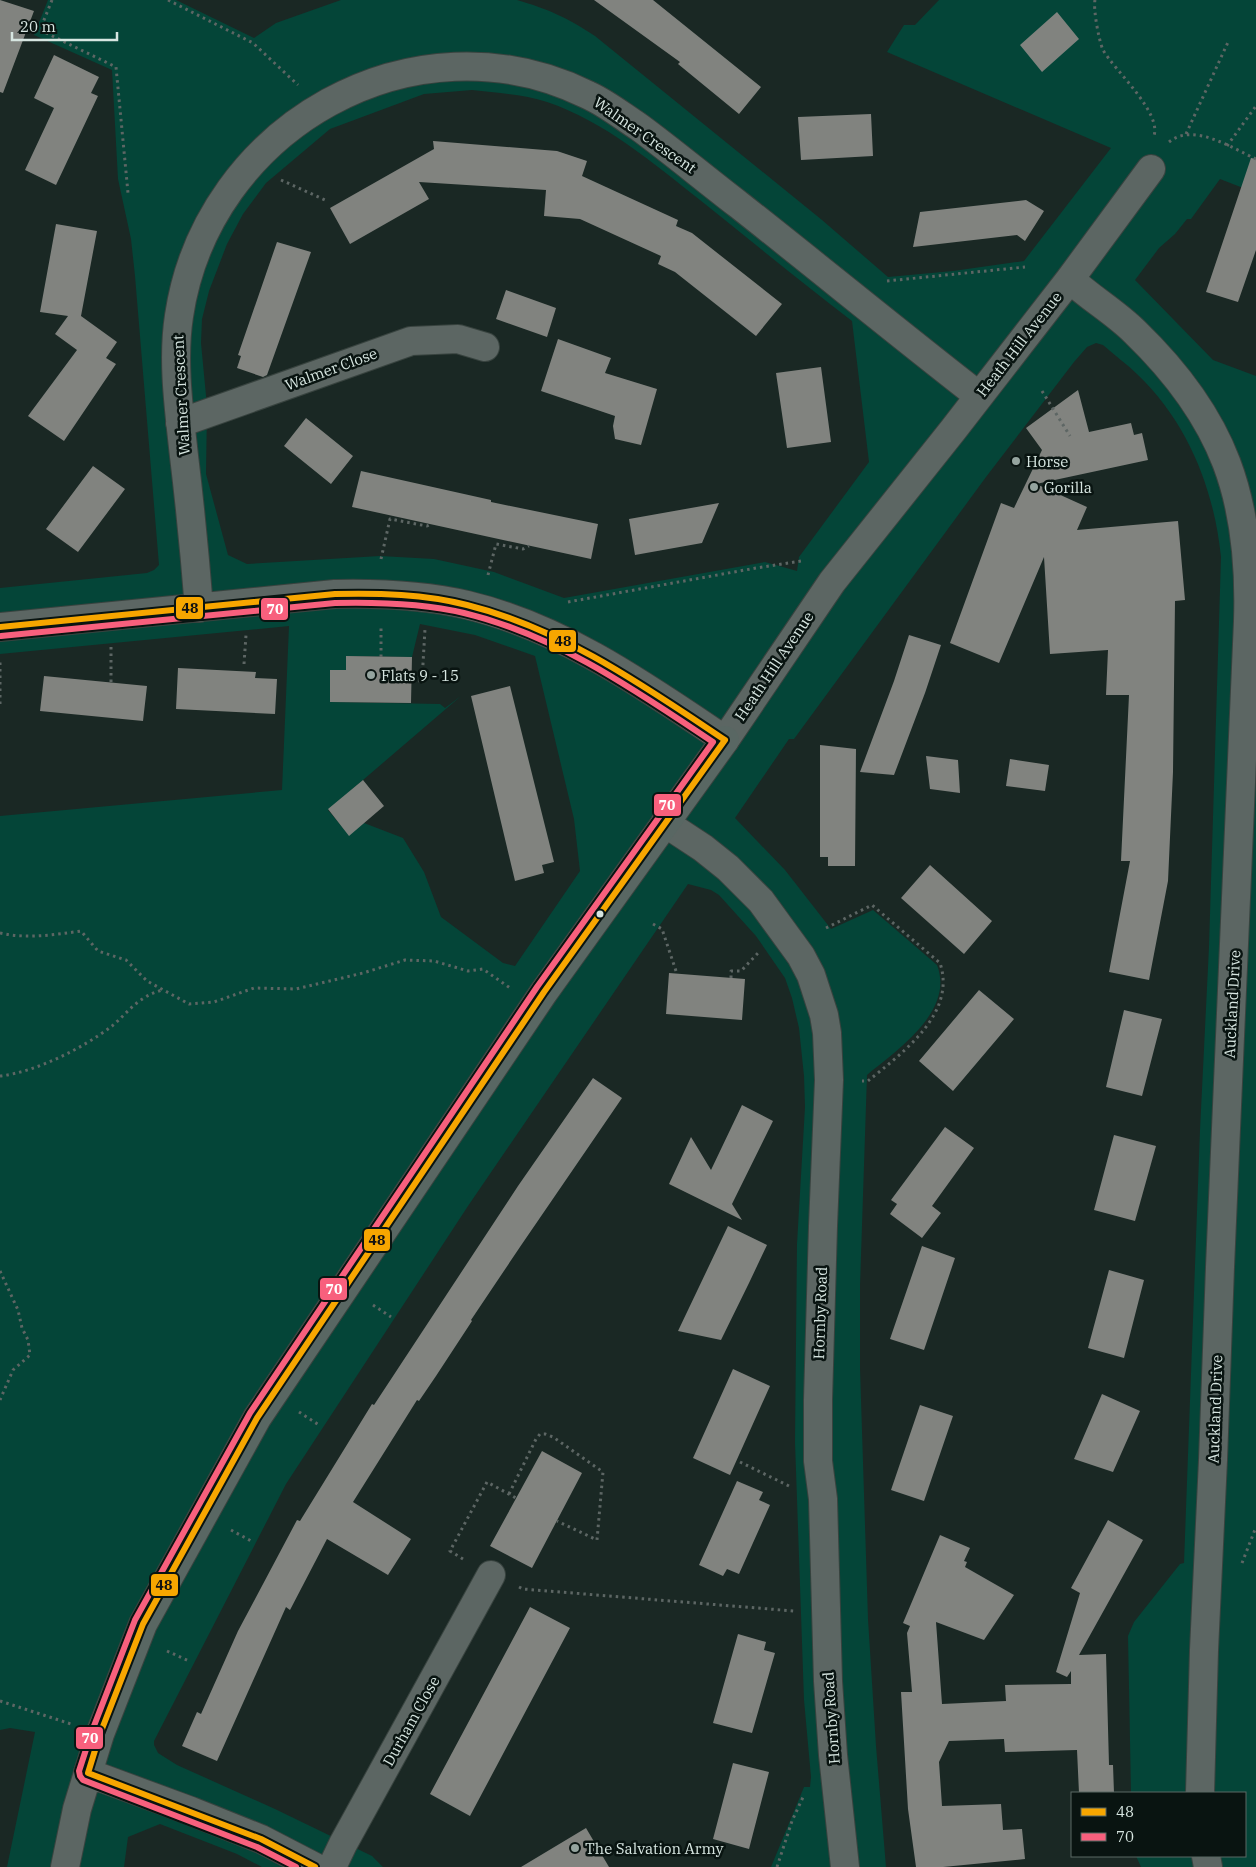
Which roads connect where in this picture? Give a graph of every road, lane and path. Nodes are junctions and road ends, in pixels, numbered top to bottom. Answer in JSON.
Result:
{"nodes":[{"id":1,"x":52,"y":0,"type":"edge"},
{"id":2,"x":168,"y":0,"type":"edge"},
{"id":3,"x":1095,"y":0,"type":"edge"},
{"id":4,"x":1229,"y":40,"type":"dead end"},
{"id":5,"x":1256,"y":106,"type":"edge"},
{"id":6,"x":318,"y":108,"type":"junction"},
{"id":7,"x":1186,"y":134,"type":"junction"},
{"id":8,"x":1152,"y":139,"type":"dead end"},
{"id":9,"x":1172,"y":140,"type":"dead end"},
{"id":10,"x":1227,"y":146,"type":"junction"},
{"id":11,"x":1256,"y":159,"type":"edge"},
{"id":12,"x":254,"y":161,"type":"junction"},
{"id":13,"x":1150,"y":169,"type":"dead end"},
{"id":14,"x":128,"y":193,"type":"dead end"},
{"id":15,"x":324,"y":200,"type":"dead end"},
{"id":16,"x":1025,"y":267,"type":"dead end"},
{"id":17,"x":1070,"y":279,"type":"junction"},
{"id":18,"x":883,"y":281,"type":"dead end"},
{"id":19,"x":485,"y":347,"type":"dead end"},
{"id":20,"x":1042,"y":391,"type":"dead end"},
{"id":21,"x":979,"y":396,"type":"junction"},
{"id":22,"x":180,"y":423,"type":"junction"},
{"id":23,"x":1070,"y":436,"type":"dead end"},
{"id":24,"x":431,"y":524,"type":"dead end"},
{"id":25,"x":529,"y":546,"type":"dead end"},
{"id":26,"x":381,"y":559,"type":"dead end"},
{"id":27,"x":801,"y":561,"type":"dead end"},
{"id":28,"x":488,"y":575,"type":"dead end"},
{"id":29,"x":568,"y":602,"type":"dead end"},
{"id":30,"x":198,"y":608,"type":"junction"},
{"id":31,"x":382,"y":624,"type":"dead end"},
{"id":32,"x":0,"y":627,"type":"edge"},
{"id":33,"x":425,"y":628,"type":"dead end"},
{"id":34,"x":246,"y":632,"type":"dead end"},
{"id":35,"x":111,"y":646,"type":"dead end"},
{"id":36,"x":380,"y":656,"type":"dead end"},
{"id":37,"x":0,"y":657,"type":"edge"},
{"id":38,"x":244,"y":664,"type":"dead end"},
{"id":39,"x":412,"y":680,"type":"dead end"},
{"id":40,"x":111,"y":682,"type":"dead end"},
{"id":41,"x":0,"y":704,"type":"edge"},
{"id":42,"x":725,"y":740,"type":"junction"},
{"id":43,"x":665,"y":823,"type":"junction"},
{"id":44,"x":652,"y":924,"type":"dead end"},
{"id":45,"x":826,"y":928,"type":"dead end"},
{"id":46,"x":0,"y":933,"type":"edge"},
{"id":47,"x":763,"y":947,"type":"dead end"},
{"id":48,"x":677,"y":974,"type":"dead end"},
{"id":49,"x":731,"y":978,"type":"dead end"},
{"id":50,"x":162,"y":990,"type":"junction"},
{"id":51,"x":535,"y":1005,"type":"junction"},
{"id":52,"x":0,"y":1076,"type":"edge"},
{"id":53,"x":860,"y":1081,"type":"dead end"},
{"id":54,"x":0,"y":1271,"type":"edge"},
{"id":55,"x":0,"y":1400,"type":"edge"},
{"id":56,"x":740,"y":1462,"type":"dead end"},
{"id":57,"x":795,"y":1488,"type":"dead end"},
{"id":58,"x":509,"y":1494,"type":"junction"},
{"id":59,"x":516,"y":1498,"type":"dead end"},
{"id":60,"x":557,"y":1521,"type":"dead end"},
{"id":61,"x":1256,"y":1527,"type":"edge"},
{"id":62,"x":1242,"y":1563,"type":"dead end"},
{"id":63,"x":491,"y":1575,"type":"junction"},
{"id":64,"x":825,"y":1612,"type":"junction"},
{"id":65,"x":0,"y":1701,"type":"edge"},
{"id":66,"x":39,"y":1715,"type":"dead end"},
{"id":67,"x":88,"y":1774,"type":"junction"},
{"id":68,"x":812,"y":1792,"type":"dead end"},
{"id":69,"x":1200,"y":1792,"type":"edge"},
{"id":70,"x":65,"y":1867,"type":"edge"},
{"id":71,"x":315,"y":1867,"type":"edge"},
{"id":72,"x":332,"y":1867,"type":"edge"},
{"id":73,"x":777,"y":1867,"type":"edge"},
{"id":74,"x":845,"y":1867,"type":"edge"}],
"edges":[{"from":1,"to":14,"type":"path"},
{"from":2,"to":6,"type":"path"},
{"from":3,"to":8,"type":"path"},
{"from":4,"to":7,"type":"path"},
{"from":5,"to":10,"type":"path"},
{"from":6,"to":12,"type":"street","name":"Walmer Crescent"},
{"from":6,"to":21,"type":"street","name":"Walmer Crescent"},
{"from":7,"to":9,"type":"path"},
{"from":7,"to":10,"type":"path"},
{"from":10,"to":11,"type":"path"},
{"from":12,"to":15,"type":"path"},
{"from":12,"to":22,"type":"street","name":"Walmer Crescent"},
{"from":13,"to":17,"type":"street","name":"Heath Hill Avenue"},
{"from":16,"to":18,"type":"path"},
{"from":17,"to":21,"type":"street","name":"Heath Hill Avenue"},
{"from":17,"to":69,"type":"street","name":"Auckland Drive"},
{"from":19,"to":22,"type":"street","name":"Walmer Close"},
{"from":20,"to":23,"type":"path"},
{"from":21,"to":42,"type":"street","name":"Heath Hill Avenue"},
{"from":22,"to":30,"type":"street","name":"Walmer Crescent"},
{"from":24,"to":26,"type":"path"},
{"from":25,"to":28,"type":"path"},
{"from":27,"to":29,"type":"path"},
{"from":30,"to":32,"type":"street"},
{"from":30,"to":42,"type":"street"},
{"from":31,"to":36,"type":"path"},
{"from":33,"to":39,"type":"path"},
{"from":34,"to":38,"type":"path"},
{"from":35,"to":40,"type":"path"},
{"from":37,"to":41,"type":"path"},
{"from":42,"to":43,"type":"street","name":"Heath Hill Avenue"},
{"from":43,"to":51,"type":"street","name":"Heath Hill Avenue"},
{"from":43,"to":64,"type":"street","name":"Hornby Road"},
{"from":44,"to":48,"type":"path"},
{"from":45,"to":53,"type":"path"},
{"from":46,"to":50,"type":"path"},
{"from":47,"to":49,"type":"path"},
{"from":50,"to":51,"type":"path"},
{"from":50,"to":52,"type":"path"},
{"from":51,"to":67,"type":"street","name":"Heath Hill Avenue"},
{"from":54,"to":55,"type":"path"},
{"from":56,"to":57,"type":"path"},
{"from":58,"to":59,"type":"path"},
{"from":58,"to":60,"type":"path"},
{"from":58,"to":63,"type":"path"},
{"from":61,"to":62,"type":"path"},
{"from":63,"to":64,"type":"path"},
{"from":63,"to":72,"type":"street","name":"Durham Close"},
{"from":64,"to":74,"type":"street","name":"Hornby Road"},
{"from":65,"to":66,"type":"path"},
{"from":67,"to":70,"type":"street","name":"Heath Hill Avenue"},
{"from":67,"to":71,"type":"street"},
{"from":68,"to":73,"type":"path"}]}
